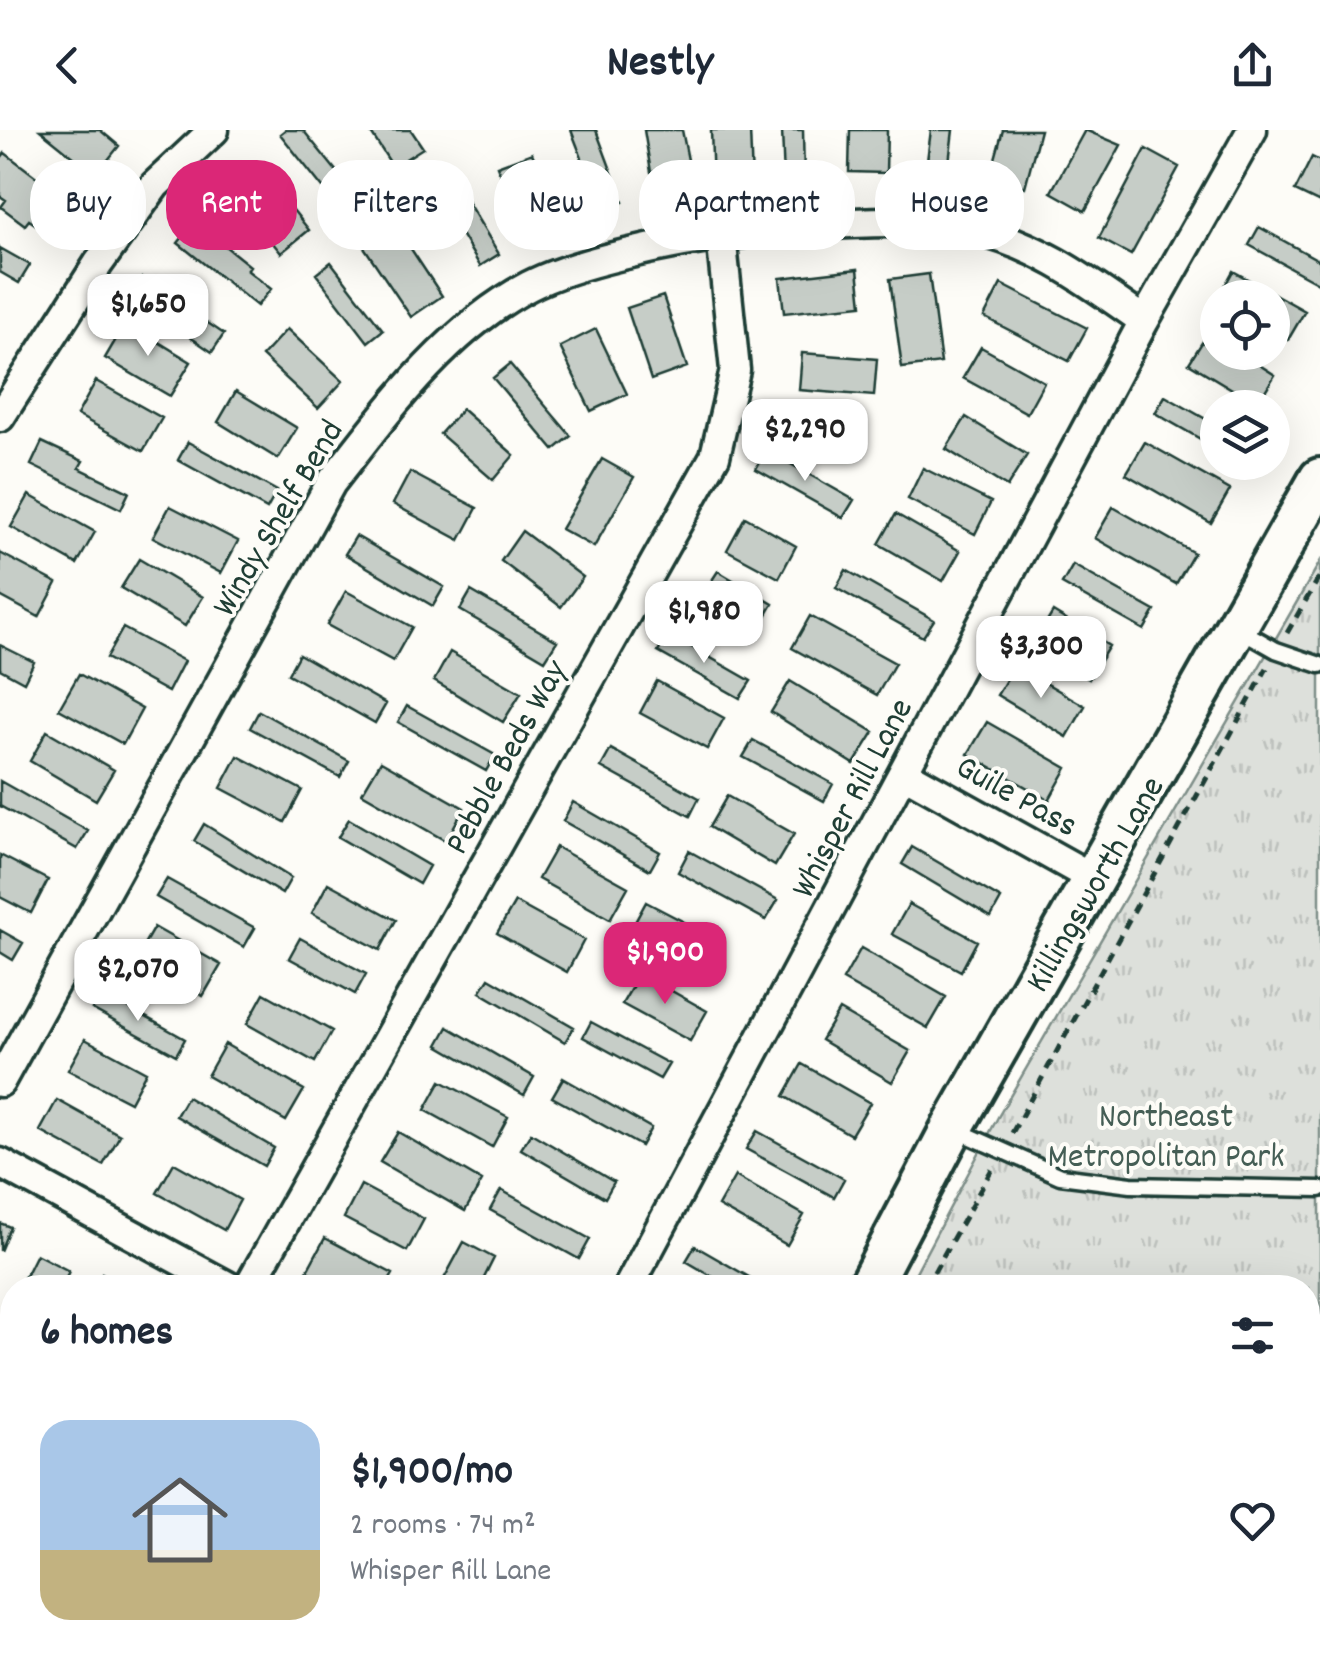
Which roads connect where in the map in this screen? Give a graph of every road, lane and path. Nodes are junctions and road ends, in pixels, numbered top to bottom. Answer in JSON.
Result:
{"nodes":[{"id":1,"x":214,"y":130,"type":"edge"},
{"id":2,"x":1252,"y":130,"type":"edge"},
{"id":3,"x":855,"y":226,"type":"edge"},
{"id":4,"x":649,"y":250,"type":"edge"},
{"id":5,"x":723,"y":250,"type":"edge"},
{"id":6,"x":1144,"y":321,"type":"junction"},
{"id":7,"x":0,"y":418,"type":"edge"},
{"id":8,"x":1320,"y":478,"type":"edge"},
{"id":9,"x":1320,"y":576,"type":"edge"},
{"id":10,"x":1236,"y":628,"type":"junction"},
{"id":11,"x":1287,"y":632,"type":"dead end"},
{"id":12,"x":1320,"y":665,"type":"edge"},
{"id":13,"x":1267,"y":668,"type":"dead end"},
{"id":14,"x":904,"y":773,"type":"junction"},
{"id":15,"x":1096,"y":880,"type":"junction"},
{"id":16,"x":0,"y":1082,"type":"edge"},
{"id":17,"x":952,"y":1128,"type":"junction"},
{"id":18,"x":1010,"y":1136,"type":"dead end"},
{"id":19,"x":0,"y":1163,"type":"edge"},
{"id":20,"x":992,"y":1169,"type":"dead end"},
{"id":21,"x":1320,"y":1189,"type":"edge"},
{"id":22,"x":207,"y":1275,"type":"edge"},
{"id":23,"x":255,"y":1275,"type":"edge"},
{"id":24,"x":635,"y":1275,"type":"edge"},
{"id":25,"x":875,"y":1275,"type":"edge"},
{"id":26,"x":933,"y":1275,"type":"edge"}],
"edges":[{"from":1,"to":7,"type":"street"},
{"from":2,"to":6,"type":"street","name":"Whisper Rill Lane"},
{"from":3,"to":6,"type":"street","name":"Windy Shelf Bend"},
{"from":4,"to":16,"type":"street","name":"Windy Shelf Bend"},
{"from":5,"to":23,"type":"street","name":"Pebble Beds Way"},
{"from":6,"to":14,"type":"street","name":"Whisper Rill Lane"},
{"from":8,"to":10,"type":"street","name":"Killingsworth Lane"},
{"from":9,"to":11,"type":"path"},
{"from":10,"to":12,"type":"lane"},
{"from":10,"to":15,"type":"street","name":"Killingsworth Lane"},
{"from":13,"to":18,"type":"path"},
{"from":14,"to":15,"type":"street","name":"Guile Pass"},
{"from":14,"to":24,"type":"street","name":"Whisper Rill Lane"},
{"from":15,"to":17,"type":"street","name":"Killingsworth Lane"},
{"from":17,"to":21,"type":"lane"},
{"from":17,"to":25,"type":"street","name":"Killingsworth Lane"},
{"from":19,"to":22,"type":"street"},
{"from":20,"to":26,"type":"path"}]}
